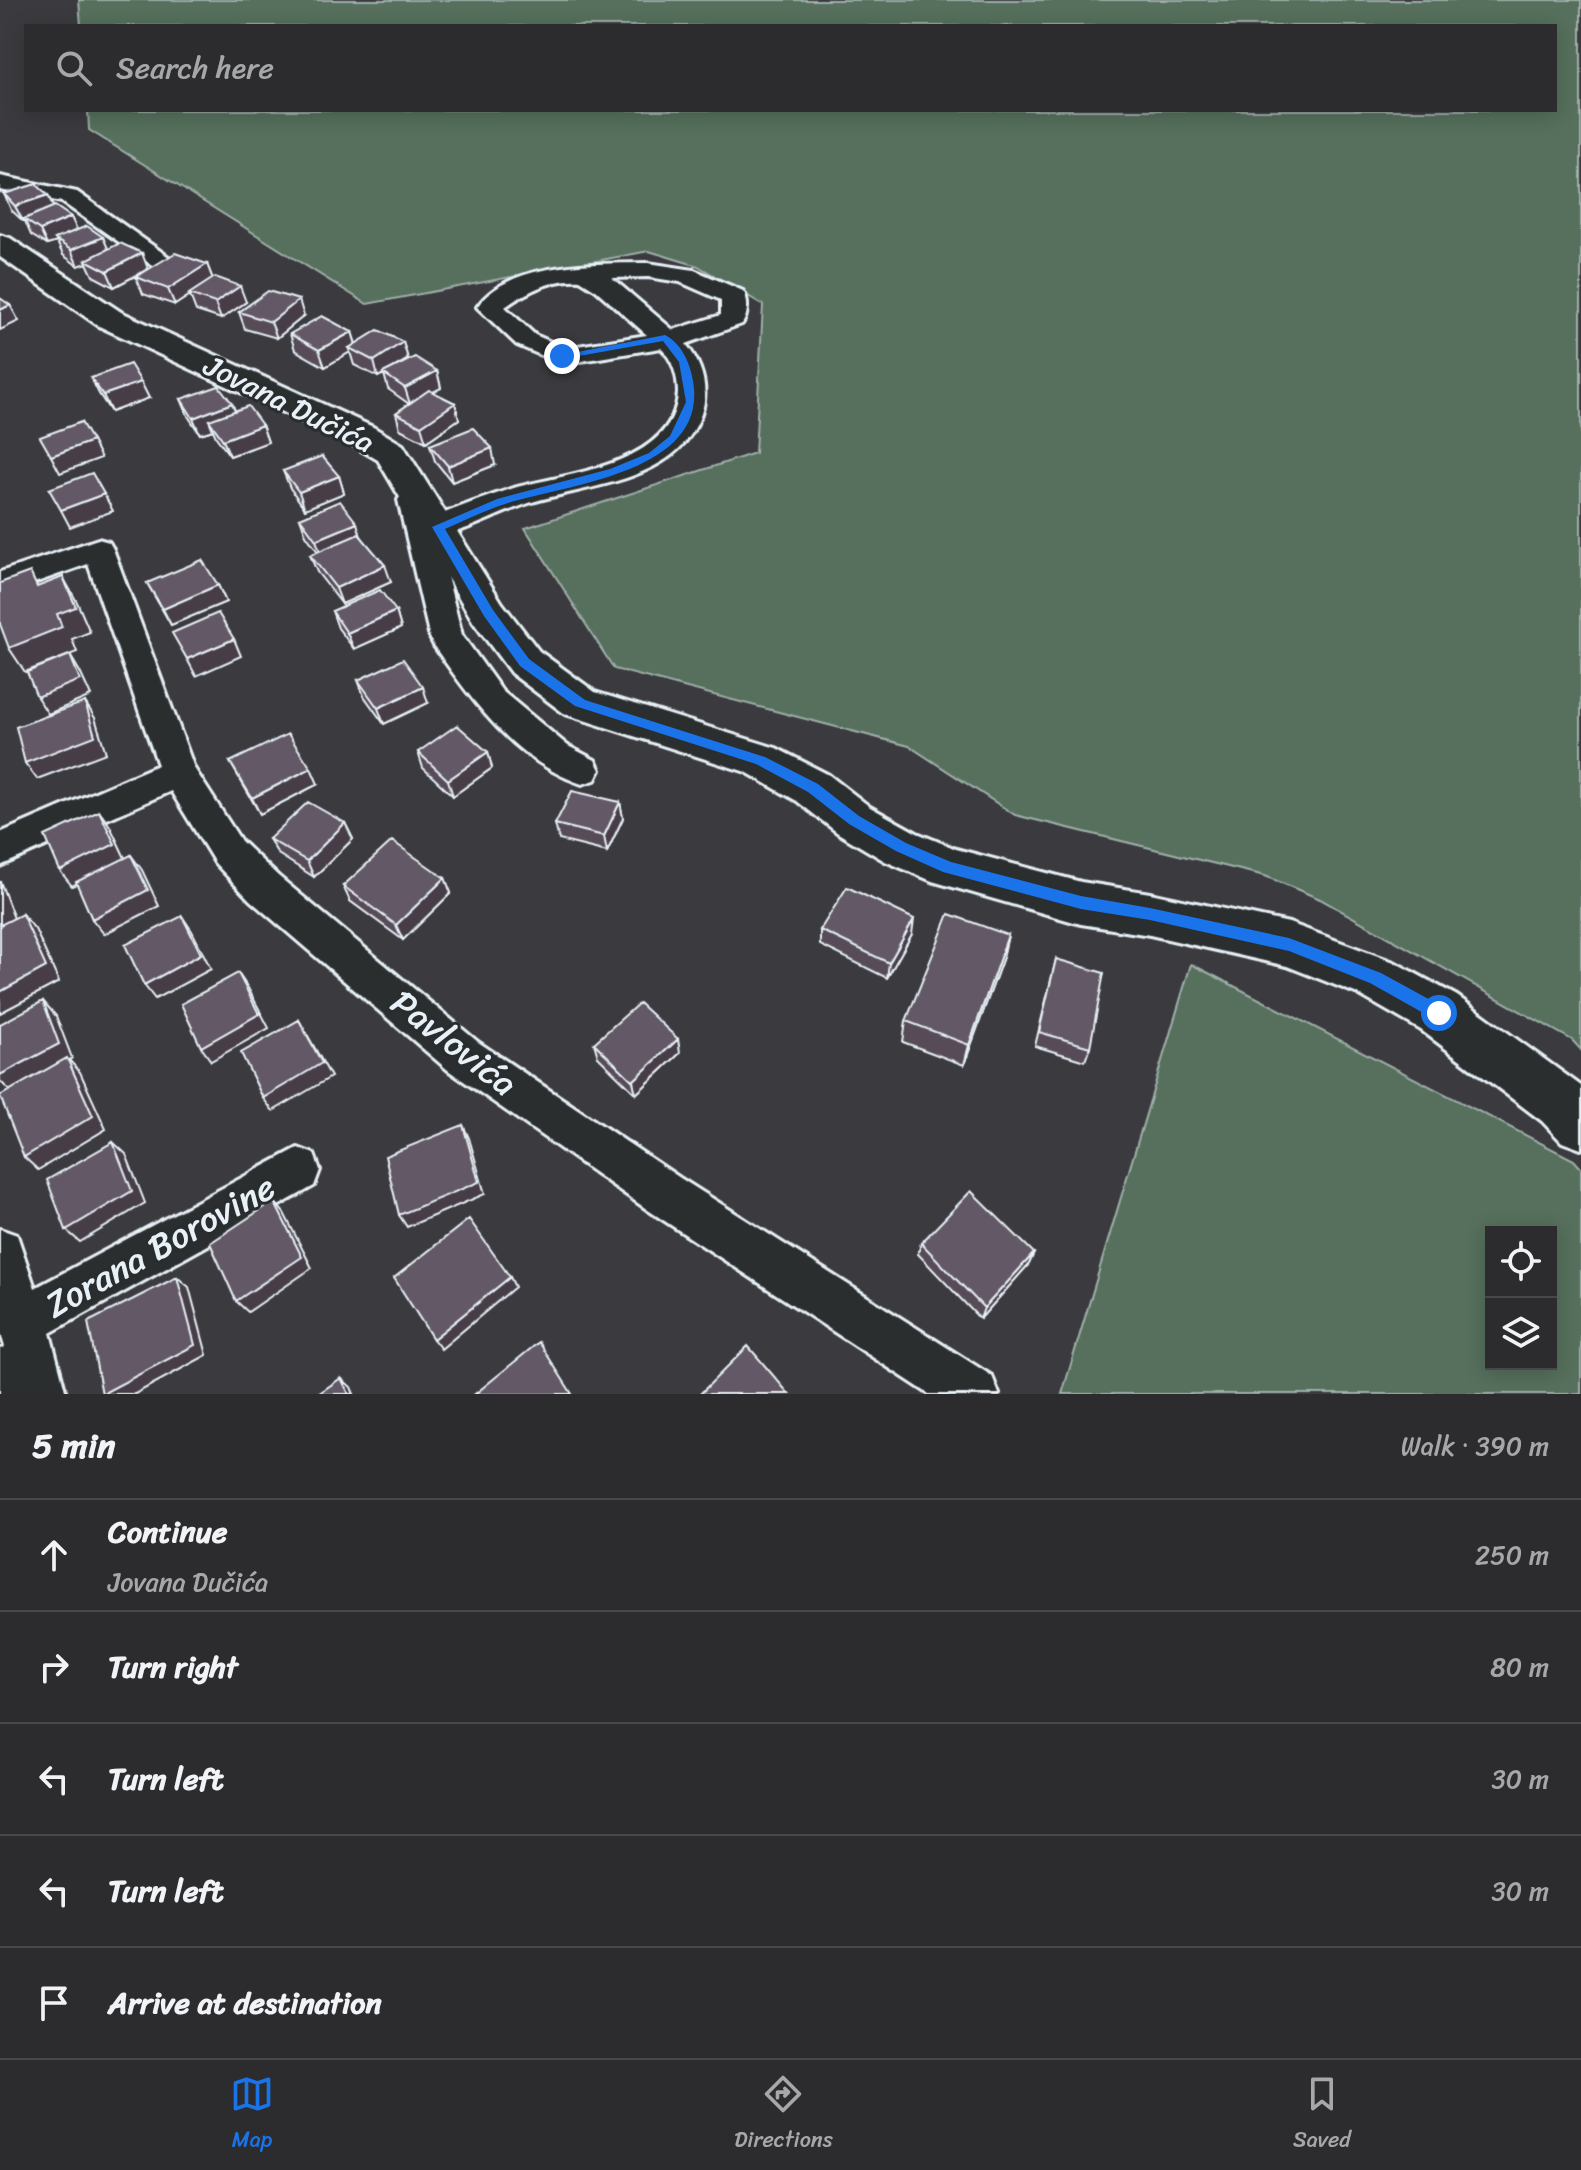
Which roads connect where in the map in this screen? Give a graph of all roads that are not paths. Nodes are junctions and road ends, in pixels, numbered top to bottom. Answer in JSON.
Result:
{"nodes":[{"id":1,"x":0,"y":183,"type":"edge"},
{"id":2,"x":0,"y":244,"type":"edge"},
{"id":3,"x":168,"y":265,"type":"edge"},
{"id":4,"x":581,"y":272,"type":"junction"},
{"id":5,"x":665,"y":338,"type":"junction"},
{"id":6,"x":409,"y":484,"type":"junction"},
{"id":7,"x":438,"y":527,"type":"junction"},
{"id":8,"x":0,"y":584,"type":"edge"},
{"id":9,"x":582,"y":770,"type":"dead end"},
{"id":10,"x":178,"y":772,"type":"junction"},
{"id":11,"x":0,"y":850,"type":"edge"},
{"id":12,"x":1581,"y":1123,"type":"edge"},
{"id":13,"x":298,"y":1170,"type":"dead end"},
{"id":14,"x":0,"y":1252,"type":"edge"},
{"id":15,"x":24,"y":1363,"type":"edge"},
{"id":16,"x":974,"y":1394,"type":"edge"}],
"edges":[{"from":1,"to":3,"type":"street"},
{"from":2,"to":6,"type":"main road","name":"Jovana Dučića"},
{"from":4,"to":5,"type":"street"},
{"from":4,"to":5,"type":"street"},
{"from":4,"to":5,"type":"street"},
{"from":5,"to":7,"type":"street"},
{"from":6,"to":7,"type":"main road","name":"Jovana Dučića"},
{"from":6,"to":9,"type":"street"},
{"from":7,"to":12,"type":"main road","name":"Jovana Dučića"},
{"from":8,"to":10,"type":"street","name":"Pavlovića"},
{"from":10,"to":11,"type":"street"},
{"from":10,"to":16,"type":"street","name":"Pavlovića"},
{"from":13,"to":15,"type":"street","name":"Zorana Borovine"},
{"from":14,"to":15,"type":"street","name":"Zorana Borovine"}]}
